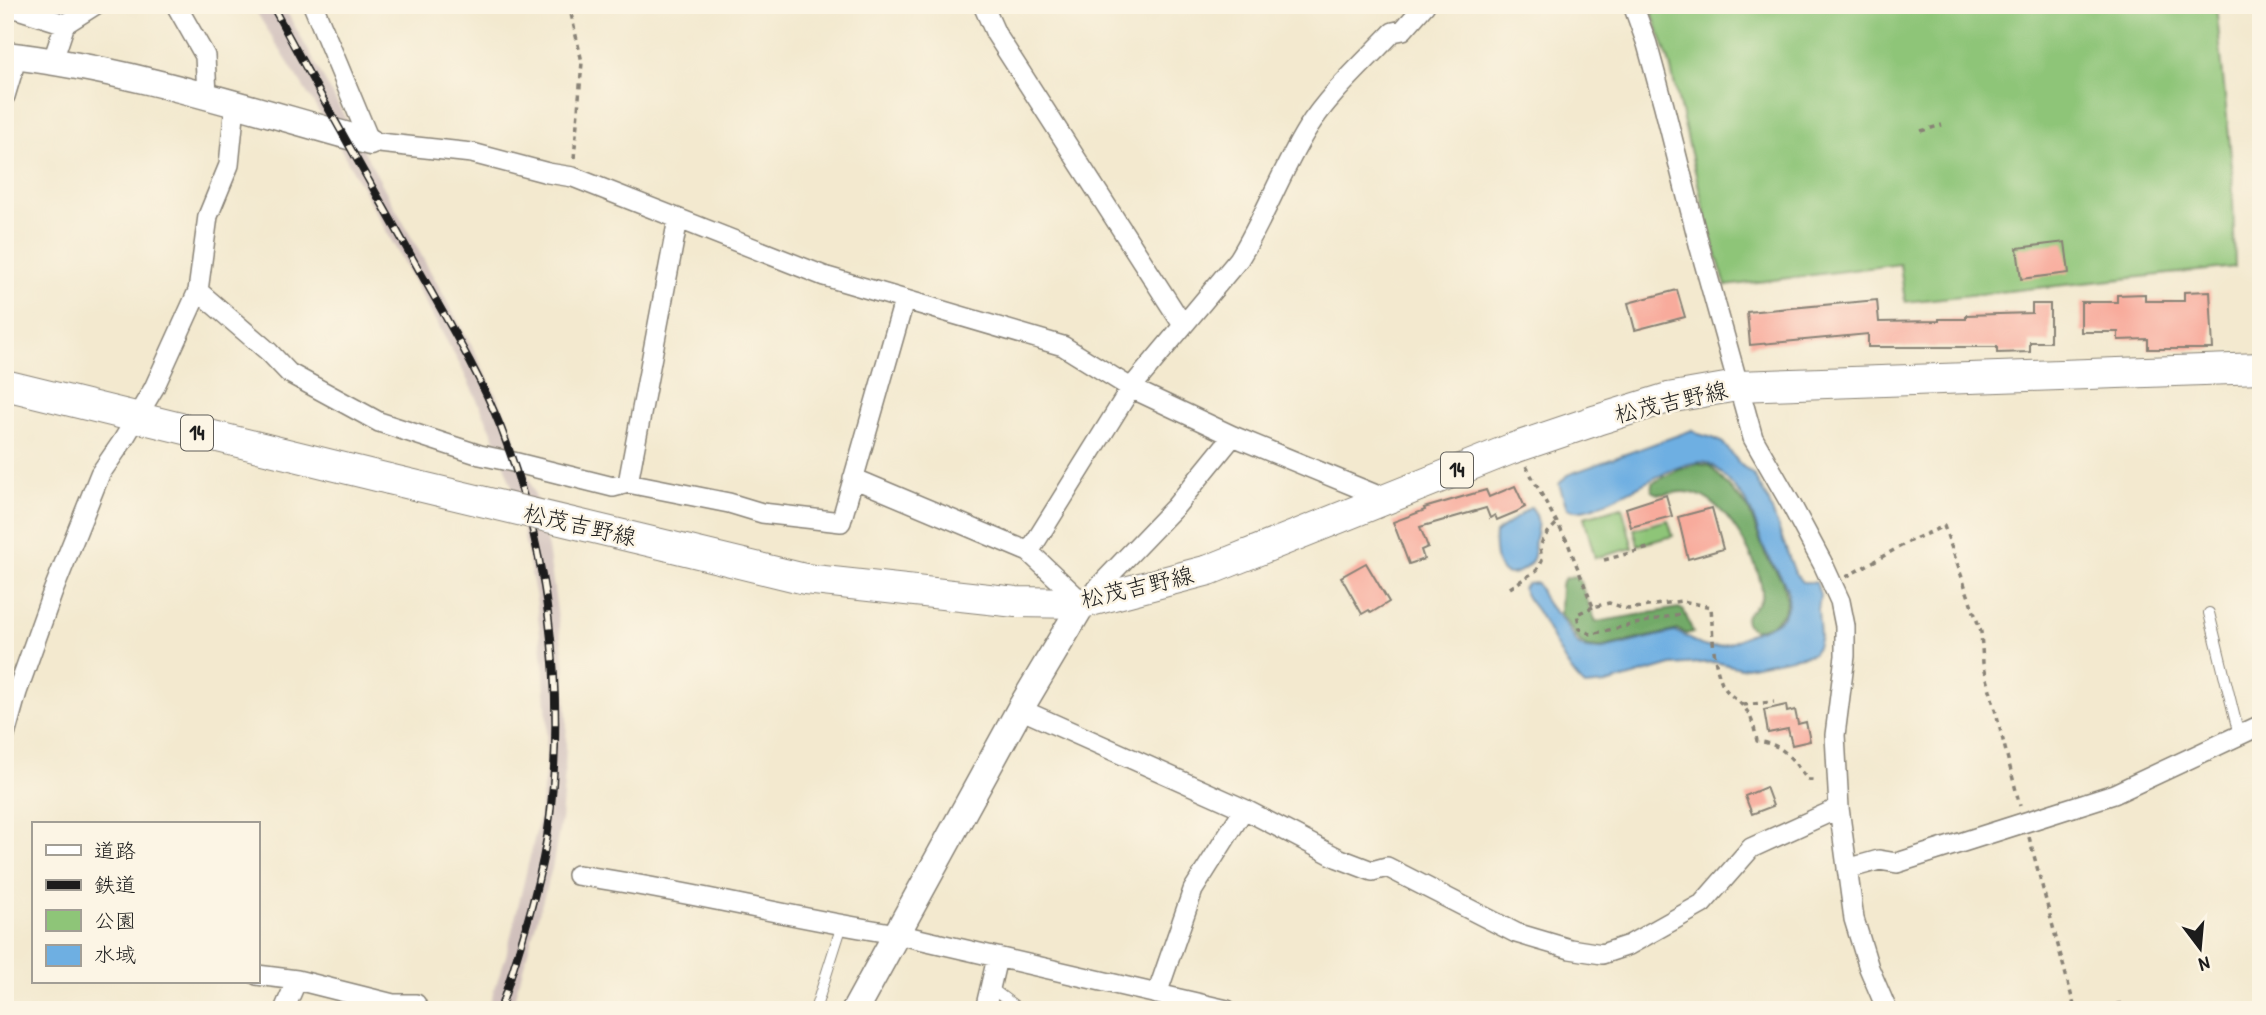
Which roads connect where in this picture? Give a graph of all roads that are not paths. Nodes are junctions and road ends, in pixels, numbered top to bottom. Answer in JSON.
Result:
{"nodes":[{"id":1,"x":5,"y":5,"type":"edge"},
{"id":2,"x":95,"y":5,"type":"edge"},
{"id":3,"x":176,"y":5,"type":"edge"},
{"id":4,"x":313,"y":5,"type":"edge"},
{"id":5,"x":983,"y":5,"type":"edge"},
{"id":6,"x":1425,"y":5,"type":"edge"},
{"id":7,"x":1633,"y":5,"type":"edge"},
{"id":8,"x":65,"y":23,"type":"junction"},
{"id":9,"x":11,"y":56,"type":"edge"},
{"id":10,"x":53,"y":60,"type":"junction"},
{"id":11,"x":207,"y":95,"type":"junction"},
{"id":12,"x":5,"y":96,"type":"edge"},
{"id":13,"x":235,"y":105,"type":"junction"},
{"id":14,"x":370,"y":142,"type":"junction"},
{"id":15,"x":678,"y":219,"type":"junction"},
{"id":16,"x":198,"y":290,"type":"junction"},
{"id":17,"x":904,"y":301,"type":"junction"},
{"id":18,"x":1183,"y":325,"type":"junction"},
{"id":19,"x":2261,"y":368,"type":"edge"},
{"id":20,"x":5,"y":385,"type":"edge"},
{"id":21,"x":1737,"y":386,"type":"junction"},
{"id":22,"x":1130,"y":388,"type":"junction"},
{"id":23,"x":137,"y":418,"type":"junction"},
{"id":24,"x":1233,"y":436,"type":"junction"},
{"id":25,"x":853,"y":478,"type":"junction"},
{"id":26,"x":628,"y":483,"type":"junction"},
{"id":27,"x":1386,"y":499,"type":"junction"},
{"id":28,"x":1029,"y":552,"type":"junction"},
{"id":29,"x":1083,"y":603,"type":"junction"},
{"id":30,"x":2209,"y":612,"type":"dead end"},
{"id":31,"x":1020,"y":709,"type":"junction"},
{"id":32,"x":2261,"y":726,"type":"edge"},
{"id":33,"x":5,"y":735,"type":"edge"},
{"id":34,"x":2239,"y":735,"type":"junction"},
{"id":35,"x":1839,"y":808,"type":"junction"},
{"id":36,"x":1244,"y":809,"type":"junction"},
{"id":37,"x":1847,"y":869,"type":"junction"},
{"id":38,"x":577,"y":875,"type":"dead end"},
{"id":39,"x":842,"y":925,"type":"junction"},
{"id":40,"x":897,"y":933,"type":"junction"},
{"id":41,"x":997,"y":958,"type":"junction"},
{"id":42,"x":259,"y":975,"type":"edge"},
{"id":43,"x":297,"y":980,"type":"junction"},
{"id":44,"x":991,"y":988,"type":"junction"},
{"id":45,"x":1157,"y":994,"type":"junction"},
{"id":46,"x":416,"y":1004,"type":"dead end"},
{"id":47,"x":284,"y":1010,"type":"edge"},
{"id":48,"x":815,"y":1010,"type":"edge"},
{"id":49,"x":855,"y":1010,"type":"edge"},
{"id":50,"x":985,"y":1010,"type":"edge"},
{"id":51,"x":1020,"y":1010,"type":"edge"},
{"id":52,"x":1227,"y":1010,"type":"edge"},
{"id":53,"x":1887,"y":1010,"type":"edge"}],
"edges":[{"from":1,"to":8,"type":"street"},
{"from":2,"to":8,"type":"street"},
{"from":3,"to":11,"type":"street"},
{"from":4,"to":14,"type":"street"},
{"from":5,"to":18,"type":"street"},
{"from":6,"to":18,"type":"street"},
{"from":7,"to":21,"type":"street"},
{"from":8,"to":10,"type":"street"},
{"from":9,"to":10,"type":"street"},
{"from":9,"to":12,"type":"street"},
{"from":10,"to":11,"type":"street"},
{"from":11,"to":13,"type":"street"},
{"from":13,"to":14,"type":"street"},
{"from":13,"to":16,"type":"street"},
{"from":14,"to":15,"type":"street"},
{"from":15,"to":17,"type":"street"},
{"from":15,"to":26,"type":"street"},
{"from":16,"to":23,"type":"street"},
{"from":16,"to":26,"type":"street"},
{"from":17,"to":22,"type":"street"},
{"from":17,"to":25,"type":"street"},
{"from":18,"to":22,"type":"street"},
{"from":19,"to":21,"type":"main road","name":"松茂吉野線","number":"14"},
{"from":20,"to":23,"type":"main road","name":"松茂吉野線","number":"14"},
{"from":21,"to":27,"type":"main road","name":"松茂吉野線","number":"14"},
{"from":21,"to":35,"type":"street"},
{"from":22,"to":24,"type":"street"},
{"from":22,"to":28,"type":"street"},
{"from":23,"to":29,"type":"main road","name":"松茂吉野線","number":"14","bridge":true},
{"from":23,"to":33,"type":"street"},
{"from":24,"to":27,"type":"street"},
{"from":24,"to":29,"type":"street"},
{"from":25,"to":26,"type":"street"},
{"from":25,"to":28,"type":"street"},
{"from":27,"to":29,"type":"main road","name":"松茂吉野線","number":"14"},
{"from":28,"to":29,"type":"street"},
{"from":29,"to":31,"type":"street"},
{"from":30,"to":34,"type":"lane"},
{"from":31,"to":36,"type":"street"},
{"from":31,"to":40,"type":"street"},
{"from":32,"to":34,"type":"street"},
{"from":34,"to":37,"type":"street"},
{"from":35,"to":36,"type":"street"},
{"from":35,"to":37,"type":"street"},
{"from":36,"to":45,"type":"street"},
{"from":37,"to":53,"type":"street"},
{"from":38,"to":39,"type":"street"},
{"from":39,"to":40,"type":"street"},
{"from":39,"to":48,"type":"lane"},
{"from":40,"to":41,"type":"street"},
{"from":40,"to":49,"type":"street"},
{"from":41,"to":44,"type":"street"},
{"from":41,"to":45,"type":"street"},
{"from":42,"to":43,"type":"street"},
{"from":43,"to":46,"type":"street"},
{"from":43,"to":47,"type":"street"},
{"from":44,"to":50,"type":"street"},
{"from":44,"to":51,"type":"lane"},
{"from":45,"to":52,"type":"street"}]}
